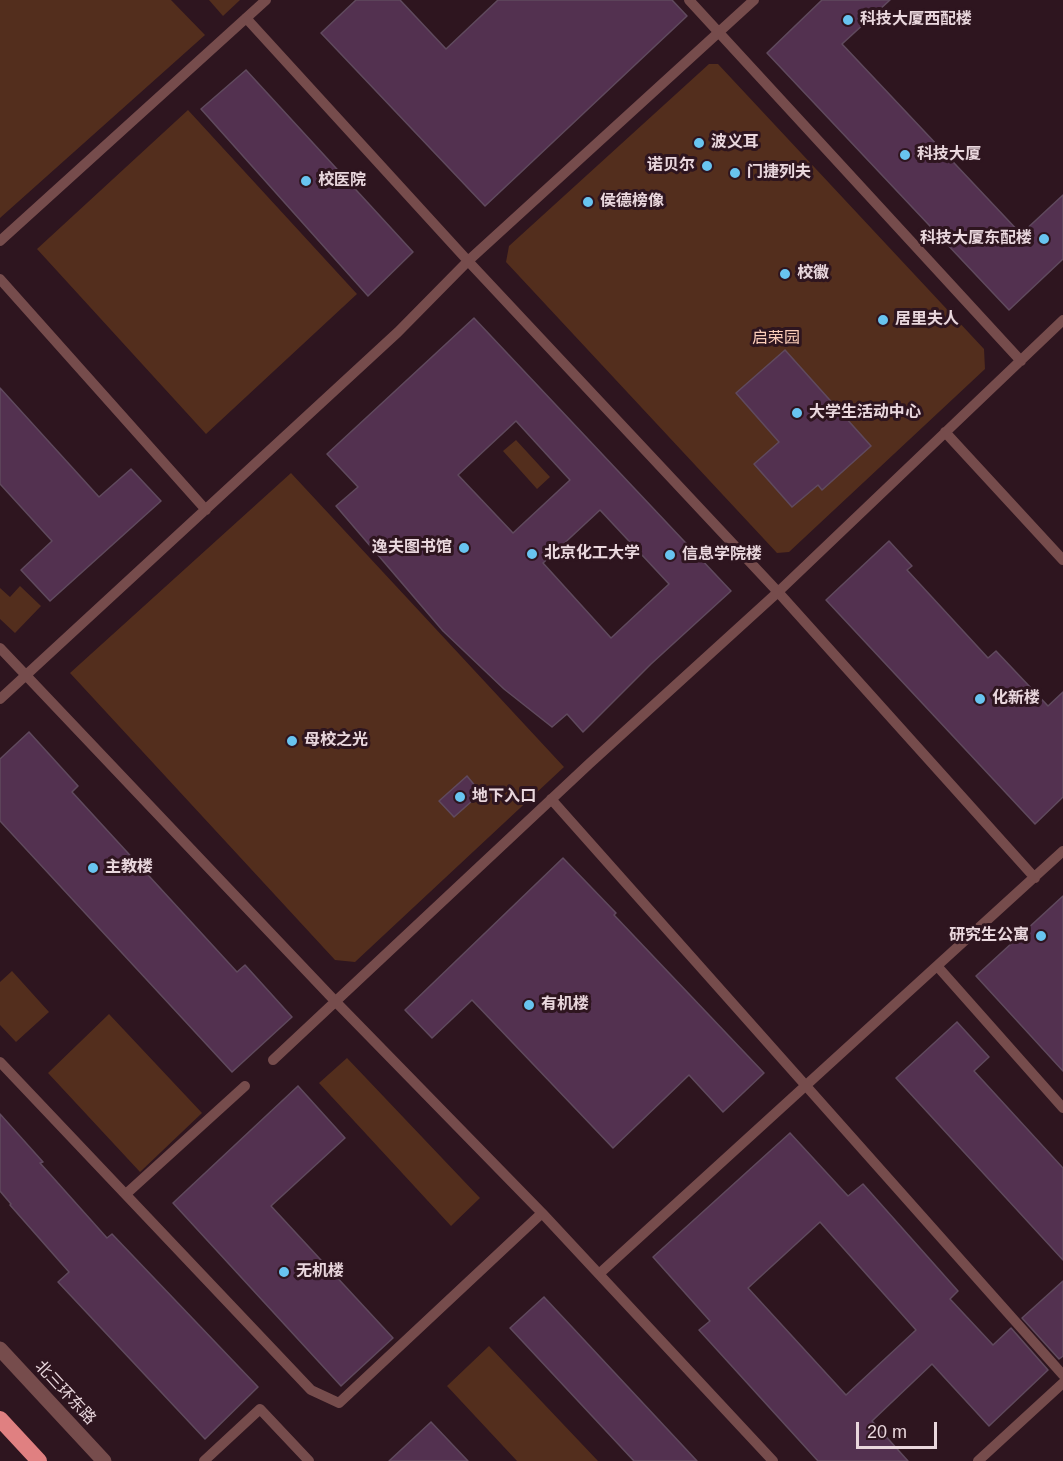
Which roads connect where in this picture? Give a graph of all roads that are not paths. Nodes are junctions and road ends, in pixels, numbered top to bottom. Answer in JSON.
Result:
{"nodes":[{"id":1,"x":266,"y":0,"type":"edge"},
{"id":2,"x":689,"y":0,"type":"edge"},
{"id":3,"x":754,"y":0,"type":"edge"},
{"id":4,"x":246,"y":18,"type":"junction"},
{"id":5,"x":718,"y":33,"type":"junction"},
{"id":6,"x":0,"y":241,"type":"edge"},
{"id":7,"x":468,"y":261,"type":"junction"},
{"id":8,"x":0,"y":279,"type":"edge"},
{"id":9,"x":1063,"y":320,"type":"edge"},
{"id":10,"x":1021,"y":360,"type":"junction"},
{"id":11,"x":945,"y":432,"type":"junction"},
{"id":12,"x":206,"y":510,"type":"junction"},
{"id":13,"x":1063,"y":560,"type":"edge"},
{"id":14,"x":778,"y":592,"type":"junction"},
{"id":15,"x":0,"y":648,"type":"edge"},
{"id":16,"x":26,"y":675,"type":"junction"},
{"id":17,"x":0,"y":699,"type":"edge"},
{"id":18,"x":551,"y":799,"type":"junction"},
{"id":19,"x":1063,"y":851,"type":"edge"},
{"id":20,"x":1035,"y":878,"type":"junction"},
{"id":21,"x":938,"y":967,"type":"junction"},
{"id":22,"x":334,"y":1001,"type":"junction"},
{"id":23,"x":273,"y":1060,"type":"dead end"},
{"id":24,"x":0,"y":1062,"type":"edge"},
{"id":25,"x":805,"y":1085,"type":"junction"},
{"id":26,"x":245,"y":1086,"type":"dead end"},
{"id":27,"x":1063,"y":1107,"type":"edge"},
{"id":28,"x":126,"y":1194,"type":"junction"},
{"id":29,"x":542,"y":1213,"type":"junction"},
{"id":30,"x":599,"y":1274,"type":"junction"},
{"id":31,"x":0,"y":1349,"type":"edge"},
{"id":32,"x":1063,"y":1376,"type":"edge"},
{"id":33,"x":1063,"y":1383,"type":"edge"},
{"id":34,"x":0,"y":1419,"type":"edge"},
{"id":35,"x":39,"y":1461,"type":"edge"},
{"id":36,"x":104,"y":1461,"type":"edge"},
{"id":37,"x":204,"y":1461,"type":"edge"},
{"id":38,"x":309,"y":1461,"type":"edge"},
{"id":39,"x":773,"y":1461,"type":"edge"},
{"id":40,"x":978,"y":1461,"type":"edge"}],
"edges":[{"from":1,"to":4,"type":"lane"},
{"from":2,"to":5,"type":"lane"},
{"from":3,"to":5,"type":"lane"},
{"from":4,"to":6,"type":"lane"},
{"from":4,"to":7,"type":"lane"},
{"from":5,"to":7,"type":"lane"},
{"from":5,"to":10,"type":"lane"},
{"from":7,"to":12,"type":"lane"},
{"from":7,"to":14,"type":"lane"},
{"from":8,"to":12,"type":"lane"},
{"from":9,"to":10,"type":"lane"},
{"from":10,"to":11,"type":"lane"},
{"from":11,"to":13,"type":"lane"},
{"from":11,"to":14,"type":"lane"},
{"from":12,"to":16,"type":"lane"},
{"from":14,"to":18,"type":"lane"},
{"from":14,"to":20,"type":"lane"},
{"from":15,"to":16,"type":"lane"},
{"from":16,"to":17,"type":"lane"},
{"from":16,"to":22,"type":"lane"},
{"from":18,"to":22,"type":"lane"},
{"from":18,"to":25,"type":"lane"},
{"from":19,"to":20,"type":"lane"},
{"from":20,"to":21,"type":"lane"},
{"from":21,"to":25,"type":"lane"},
{"from":21,"to":27,"type":"lane"},
{"from":22,"to":23,"type":"lane"},
{"from":22,"to":29,"type":"lane"},
{"from":24,"to":28,"type":"lane"},
{"from":25,"to":30,"type":"lane"},
{"from":25,"to":32,"type":"lane"},
{"from":26,"to":28,"type":"lane"},
{"from":28,"to":29,"type":"lane"},
{"from":29,"to":30,"type":"lane"},
{"from":30,"to":39,"type":"lane"},
{"from":31,"to":36,"type":"street","name":"北三环东路"},
{"from":33,"to":40,"type":"lane"},
{"from":34,"to":35,"type":"highway"},
{"from":37,"to":38,"type":"lane"}]}
